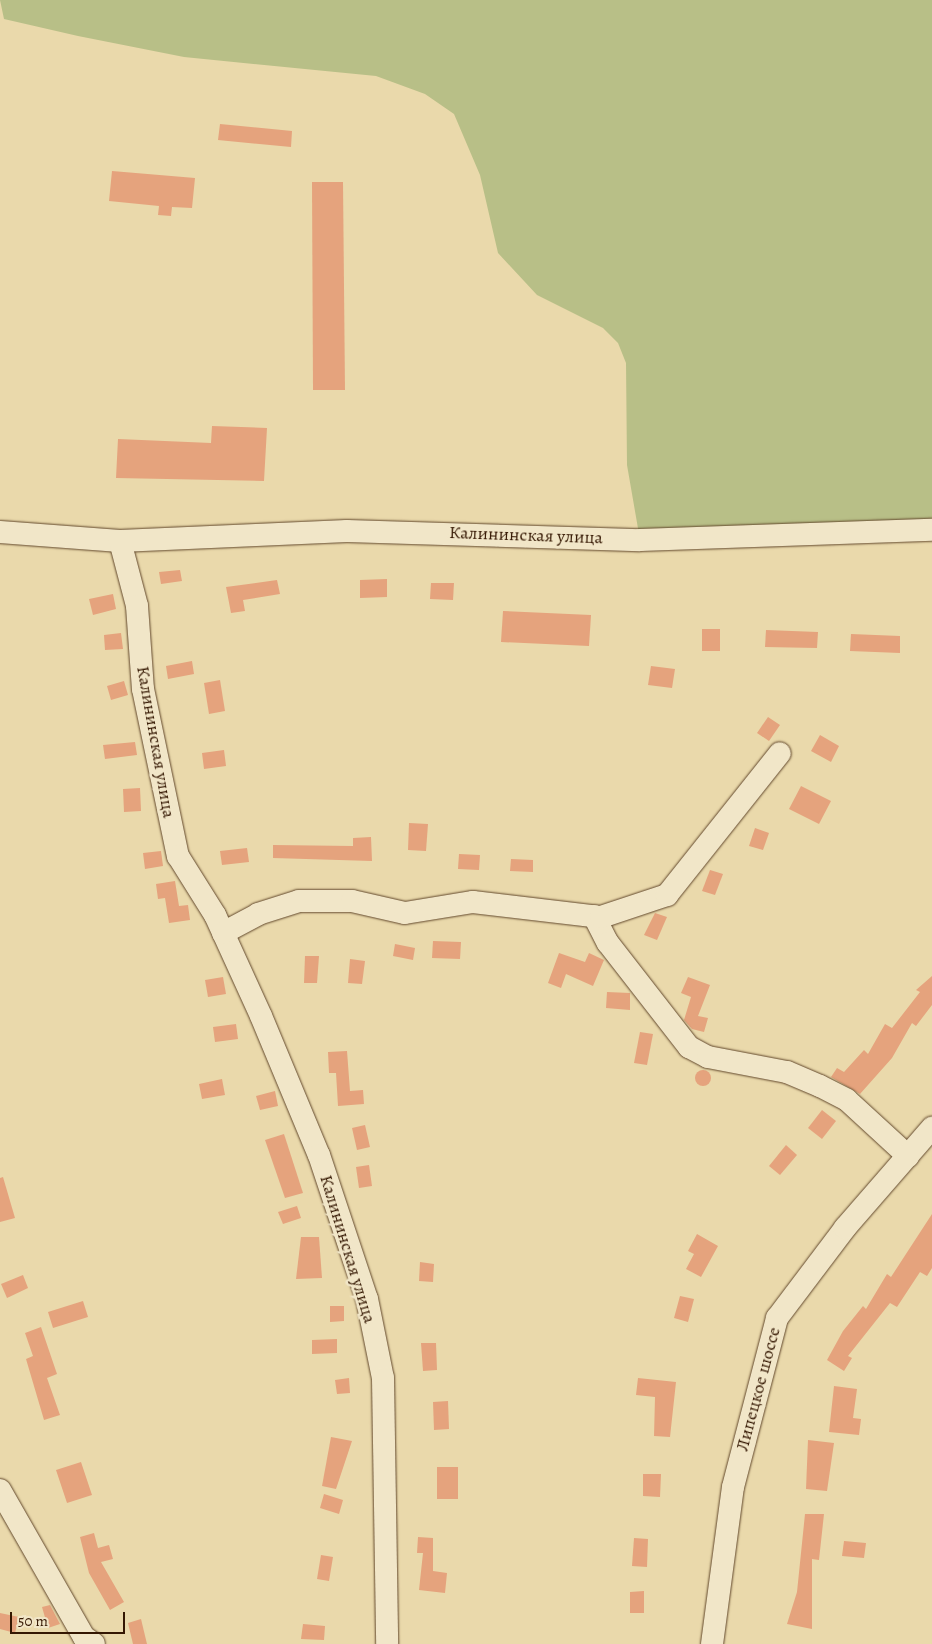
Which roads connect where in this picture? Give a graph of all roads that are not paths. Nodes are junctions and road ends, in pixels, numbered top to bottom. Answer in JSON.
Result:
{"nodes":[{"id":1,"x":932,"y":530,"type":"edge"},
{"id":2,"x":0,"y":532,"type":"edge"},
{"id":3,"x":120,"y":541,"type":"junction"},
{"id":4,"x":780,"y":752,"type":"dead end"},
{"id":5,"x":594,"y":916,"type":"junction"},
{"id":6,"x":223,"y":933,"type":"junction"},
{"id":7,"x":932,"y":1128,"type":"edge"},
{"id":8,"x":908,"y":1156,"type":"junction"},
{"id":9,"x":0,"y":1490,"type":"edge"},
{"id":10,"x":0,"y":1526,"type":"edge"},
{"id":11,"x":24,"y":1531,"type":"junction"},
{"id":12,"x":94,"y":1644,"type":"edge"},
{"id":13,"x":387,"y":1644,"type":"edge"},
{"id":14,"x":712,"y":1644,"type":"edge"}],
"edges":[{"from":1,"to":3,"type":"street","name":"Калининская улица"},
{"from":2,"to":3,"type":"street","name":"Калининская улица"},
{"from":3,"to":6,"type":"street","name":"Калининская улица"},
{"from":4,"to":5,"type":"street"},
{"from":5,"to":6,"type":"street"},
{"from":5,"to":8,"type":"street"},
{"from":6,"to":13,"type":"street","name":"Калининская улица"},
{"from":7,"to":8,"type":"street","name":"Липецкое шоссе"},
{"from":8,"to":14,"type":"street","name":"Липецкое шоссе"},
{"from":9,"to":11,"type":"street"},
{"from":10,"to":11,"type":"street"},
{"from":11,"to":12,"type":"street"}]}
